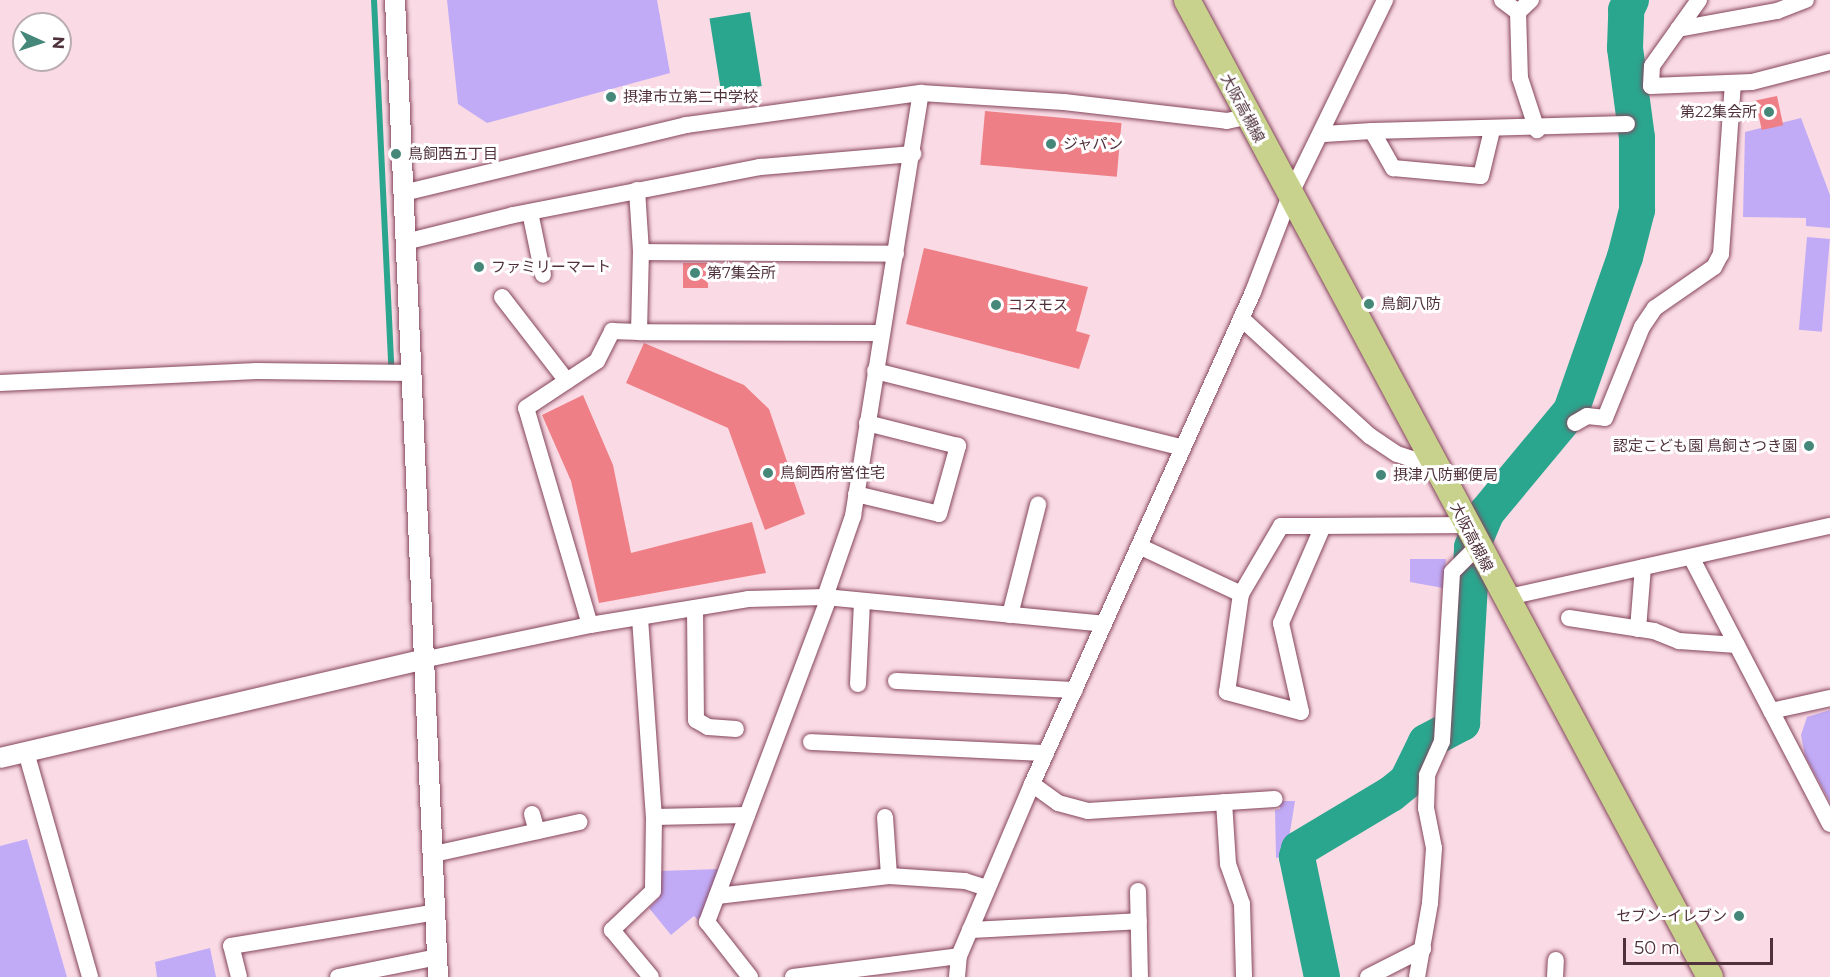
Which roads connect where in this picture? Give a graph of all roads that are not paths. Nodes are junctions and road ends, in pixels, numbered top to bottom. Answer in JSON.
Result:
{"nodes":[{"id":1,"x":395,"y":0,"type":"edge"},
{"id":2,"x":1187,"y":0,"type":"edge"},
{"id":3,"x":1385,"y":0,"type":"edge"},
{"id":4,"x":1502,"y":0,"type":"edge"},
{"id":5,"x":1531,"y":0,"type":"edge"},
{"id":6,"x":1699,"y":0,"type":"edge"},
{"id":7,"x":1806,"y":0,"type":"edge"},
{"id":8,"x":1518,"y":12,"type":"junction"},
{"id":9,"x":1678,"y":28,"type":"junction"},
{"id":10,"x":1830,"y":62,"type":"edge"},
{"id":11,"x":1733,"y":83,"type":"junction"},
{"id":12,"x":921,"y":93,"type":"junction"},
{"id":13,"x":1246,"y":117,"type":"junction"},
{"id":14,"x":1627,"y":124,"type":"dead end"},
{"id":15,"x":1492,"y":130,"type":"junction"},
{"id":16,"x":1537,"y":130,"type":"junction"},
{"id":17,"x":1372,"y":131,"type":"junction"},
{"id":18,"x":1324,"y":134,"type":"junction"},
{"id":19,"x":913,"y":154,"type":"junction"},
{"id":20,"x":637,"y":190,"type":"junction"},
{"id":21,"x":403,"y":193,"type":"junction"},
{"id":22,"x":1291,"y":193,"type":"junction"},
{"id":23,"x":530,"y":212,"type":"junction"},
{"id":24,"x":405,"y":242,"type":"junction"},
{"id":25,"x":641,"y":252,"type":"junction"},
{"id":26,"x":896,"y":254,"type":"junction"},
{"id":27,"x":543,"y":275,"type":"dead end"},
{"id":28,"x":502,"y":297,"type":"dead end"},
{"id":29,"x":1241,"y":318,"type":"junction"},
{"id":30,"x":639,"y":332,"type":"junction"},
{"id":31,"x":880,"y":333,"type":"junction"},
{"id":32,"x":874,"y":371,"type":"junction"},
{"id":33,"x":413,"y":373,"type":"junction"},
{"id":34,"x":567,"y":381,"type":"junction"},
{"id":35,"x":0,"y":383,"type":"edge"},
{"id":36,"x":867,"y":423,"type":"junction"},
{"id":37,"x":1575,"y":423,"type":"dead end"},
{"id":38,"x":1183,"y":448,"type":"junction"},
{"id":39,"x":1436,"y":467,"type":"junction"},
{"id":40,"x":856,"y":494,"type":"junction"},
{"id":41,"x":1038,"y":505,"type":"dead end"},
{"id":42,"x":1323,"y":526,"type":"junction"},
{"id":43,"x":1830,"y":526,"type":"edge"},
{"id":44,"x":1472,"y":536,"type":"junction"},
{"id":45,"x":1139,"y":546,"type":"junction"},
{"id":46,"x":1691,"y":556,"type":"junction"},
{"id":47,"x":1643,"y":567,"type":"junction"},
{"id":48,"x":1241,"y":594,"type":"junction"},
{"id":49,"x":827,"y":598,"type":"junction"},
{"id":50,"x":1504,"y":598,"type":"junction"},
{"id":51,"x":862,"y":601,"type":"junction"},
{"id":52,"x":695,"y":608,"type":"junction"},
{"id":53,"x":1010,"y":615,"type":"junction"},
{"id":54,"x":640,"y":618,"type":"junction"},
{"id":55,"x":1569,"y":618,"type":"dead end"},
{"id":56,"x":1104,"y":624,"type":"junction"},
{"id":57,"x":590,"y":625,"type":"junction"},
{"id":58,"x":1638,"y":629,"type":"junction"},
{"id":59,"x":1737,"y":645,"type":"junction"},
{"id":60,"x":427,"y":659,"type":"junction"},
{"id":61,"x":896,"y":681,"type":"dead end"},
{"id":62,"x":858,"y":684,"type":"dead end"},
{"id":63,"x":1075,"y":690,"type":"junction"},
{"id":64,"x":1830,"y":698,"type":"edge"},
{"id":65,"x":1772,"y":711,"type":"junction"},
{"id":66,"x":736,"y":729,"type":"dead end"},
{"id":67,"x":811,"y":742,"type":"dead end"},
{"id":68,"x":26,"y":752,"type":"junction"},
{"id":69,"x":1046,"y":753,"type":"junction"},
{"id":70,"x":0,"y":758,"type":"edge"},
{"id":71,"x":1032,"y":784,"type":"junction"},
{"id":72,"x":1275,"y":799,"type":"dead end"},
{"id":73,"x":1224,"y":802,"type":"junction"},
{"id":74,"x":532,"y":814,"type":"dead end"},
{"id":75,"x":747,"y":815,"type":"junction"},
{"id":76,"x":654,"y":817,"type":"junction"},
{"id":77,"x":885,"y":818,"type":"dead end"},
{"id":78,"x":580,"y":822,"type":"dead end"},
{"id":79,"x":1830,"y":824,"type":"edge"},
{"id":80,"x":537,"y":831,"type":"junction"},
{"id":81,"x":434,"y":854,"type":"junction"},
{"id":82,"x":889,"y":876,"type":"junction"},
{"id":83,"x":987,"y":888,"type":"junction"},
{"id":84,"x":1138,"y":891,"type":"dead end"},
{"id":85,"x":717,"y":896,"type":"junction"},
{"id":86,"x":436,"y":912,"type":"junction"},
{"id":87,"x":1139,"y":921,"type":"junction"},
{"id":88,"x":970,"y":930,"type":"junction"},
{"id":89,"x":1423,"y":949,"type":"junction"},
{"id":90,"x":959,"y":956,"type":"junction"},
{"id":91,"x":437,"y":957,"type":"junction"},
{"id":92,"x":1556,"y":960,"type":"dead end"},
{"id":93,"x":90,"y":977,"type":"edge"},
{"id":94,"x":239,"y":977,"type":"edge"},
{"id":95,"x":338,"y":977,"type":"edge"},
{"id":96,"x":438,"y":977,"type":"edge"},
{"id":97,"x":651,"y":977,"type":"edge"},
{"id":98,"x":750,"y":977,"type":"edge"},
{"id":99,"x":793,"y":977,"type":"edge"},
{"id":100,"x":957,"y":977,"type":"edge"},
{"id":101,"x":1140,"y":977,"type":"edge"},
{"id":102,"x":1244,"y":977,"type":"edge"},
{"id":103,"x":1368,"y":977,"type":"edge"},
{"id":104,"x":1417,"y":977,"type":"edge"},
{"id":105,"x":1555,"y":977,"type":"edge"},
{"id":106,"x":1710,"y":977,"type":"edge"}],
"edges":[{"from":1,"to":21,"type":"street"},
{"from":2,"to":13,"type":"main road","name":"大阪高槻線"},
{"from":3,"to":18,"type":"street"},
{"from":4,"to":8,"type":"street"},
{"from":5,"to":8,"type":"street"},
{"from":6,"to":9,"type":"street"},
{"from":7,"to":9,"type":"street"},
{"from":8,"to":16,"type":"street"},
{"from":9,"to":11,"type":"street"},
{"from":10,"to":11,"type":"street"},
{"from":11,"to":37,"type":"street"},
{"from":12,"to":13,"type":"street"},
{"from":12,"to":19,"type":"street"},
{"from":12,"to":21,"type":"street"},
{"from":13,"to":22,"type":"main road","name":"大阪高槻線"},
{"from":14,"to":16,"type":"street"},
{"from":15,"to":16,"type":"street"},
{"from":15,"to":17,"type":"street"},
{"from":15,"to":17,"type":"street"},
{"from":17,"to":18,"type":"street"},
{"from":18,"to":22,"type":"street"},
{"from":19,"to":20,"type":"street"},
{"from":19,"to":26,"type":"street"},
{"from":20,"to":23,"type":"street"},
{"from":20,"to":25,"type":"street"},
{"from":21,"to":24,"type":"street"},
{"from":22,"to":29,"type":"street"},
{"from":22,"to":39,"type":"main road","name":"大阪高槻線"},
{"from":23,"to":24,"type":"street"},
{"from":23,"to":27,"type":"street"},
{"from":24,"to":33,"type":"street"},
{"from":25,"to":26,"type":"street"},
{"from":25,"to":30,"type":"street"},
{"from":26,"to":31,"type":"street"},
{"from":28,"to":34,"type":"street"},
{"from":29,"to":38,"type":"street"},
{"from":29,"to":39,"type":"street"},
{"from":30,"to":31,"type":"street"},
{"from":30,"to":34,"type":"street"},
{"from":31,"to":32,"type":"street"},
{"from":32,"to":36,"type":"street"},
{"from":32,"to":38,"type":"street"},
{"from":33,"to":35,"type":"street"},
{"from":33,"to":60,"type":"street"},
{"from":34,"to":57,"type":"street"},
{"from":36,"to":40,"type":"street"},
{"from":36,"to":40,"type":"street"},
{"from":38,"to":45,"type":"street"},
{"from":39,"to":44,"type":"main road","name":"大阪高槻線"},
{"from":40,"to":49,"type":"street"},
{"from":41,"to":53,"type":"street"},
{"from":42,"to":44,"type":"street"},
{"from":42,"to":48,"type":"street"},
{"from":42,"to":48,"type":"street"},
{"from":43,"to":46,"type":"street"},
{"from":44,"to":50,"type":"main road","name":"大阪高槻線"},
{"from":44,"to":89,"type":"street"},
{"from":45,"to":48,"type":"street"},
{"from":45,"to":56,"type":"street"},
{"from":46,"to":47,"type":"street"},
{"from":46,"to":59,"type":"street"},
{"from":47,"to":50,"type":"street"},
{"from":47,"to":58,"type":"street"},
{"from":49,"to":51,"type":"street"},
{"from":49,"to":52,"type":"street"},
{"from":49,"to":75,"type":"street"},
{"from":50,"to":106,"type":"main road","name":"大阪高槻線"},
{"from":51,"to":53,"type":"street"},
{"from":51,"to":62,"type":"street"},
{"from":52,"to":54,"type":"street"},
{"from":52,"to":66,"type":"street"},
{"from":53,"to":56,"type":"street"},
{"from":54,"to":57,"type":"street"},
{"from":54,"to":76,"type":"street"},
{"from":55,"to":58,"type":"street"},
{"from":56,"to":63,"type":"street"},
{"from":57,"to":60,"type":"street"},
{"from":58,"to":59,"type":"street"},
{"from":59,"to":65,"type":"street"},
{"from":60,"to":68,"type":"street"},
{"from":60,"to":81,"type":"street"},
{"from":61,"to":63,"type":"street"},
{"from":63,"to":69,"type":"street"},
{"from":64,"to":65,"type":"street"},
{"from":65,"to":79,"type":"street"},
{"from":67,"to":69,"type":"street"},
{"from":68,"to":70,"type":"street"},
{"from":68,"to":93,"type":"street"},
{"from":69,"to":71,"type":"street"},
{"from":71,"to":73,"type":"street"},
{"from":71,"to":83,"type":"street"},
{"from":72,"to":73,"type":"street"},
{"from":73,"to":102,"type":"street"},
{"from":74,"to":80,"type":"street"},
{"from":75,"to":76,"type":"street"},
{"from":75,"to":85,"type":"street"},
{"from":76,"to":97,"type":"street"},
{"from":77,"to":82,"type":"street"},
{"from":78,"to":80,"type":"street"},
{"from":80,"to":81,"type":"street"},
{"from":81,"to":86,"type":"street"},
{"from":82,"to":83,"type":"street"},
{"from":82,"to":85,"type":"street"},
{"from":83,"to":88,"type":"street"},
{"from":84,"to":87,"type":"street"},
{"from":85,"to":98,"type":"street"},
{"from":86,"to":91,"type":"street"},
{"from":86,"to":94,"type":"street"},
{"from":87,"to":88,"type":"street"},
{"from":87,"to":101,"type":"street"},
{"from":88,"to":90,"type":"street"},
{"from":89,"to":103,"type":"street"},
{"from":89,"to":104,"type":"street"},
{"from":90,"to":99,"type":"street"},
{"from":90,"to":100,"type":"street"},
{"from":91,"to":95,"type":"street"},
{"from":91,"to":96,"type":"street"},
{"from":92,"to":105,"type":"street"}]}
